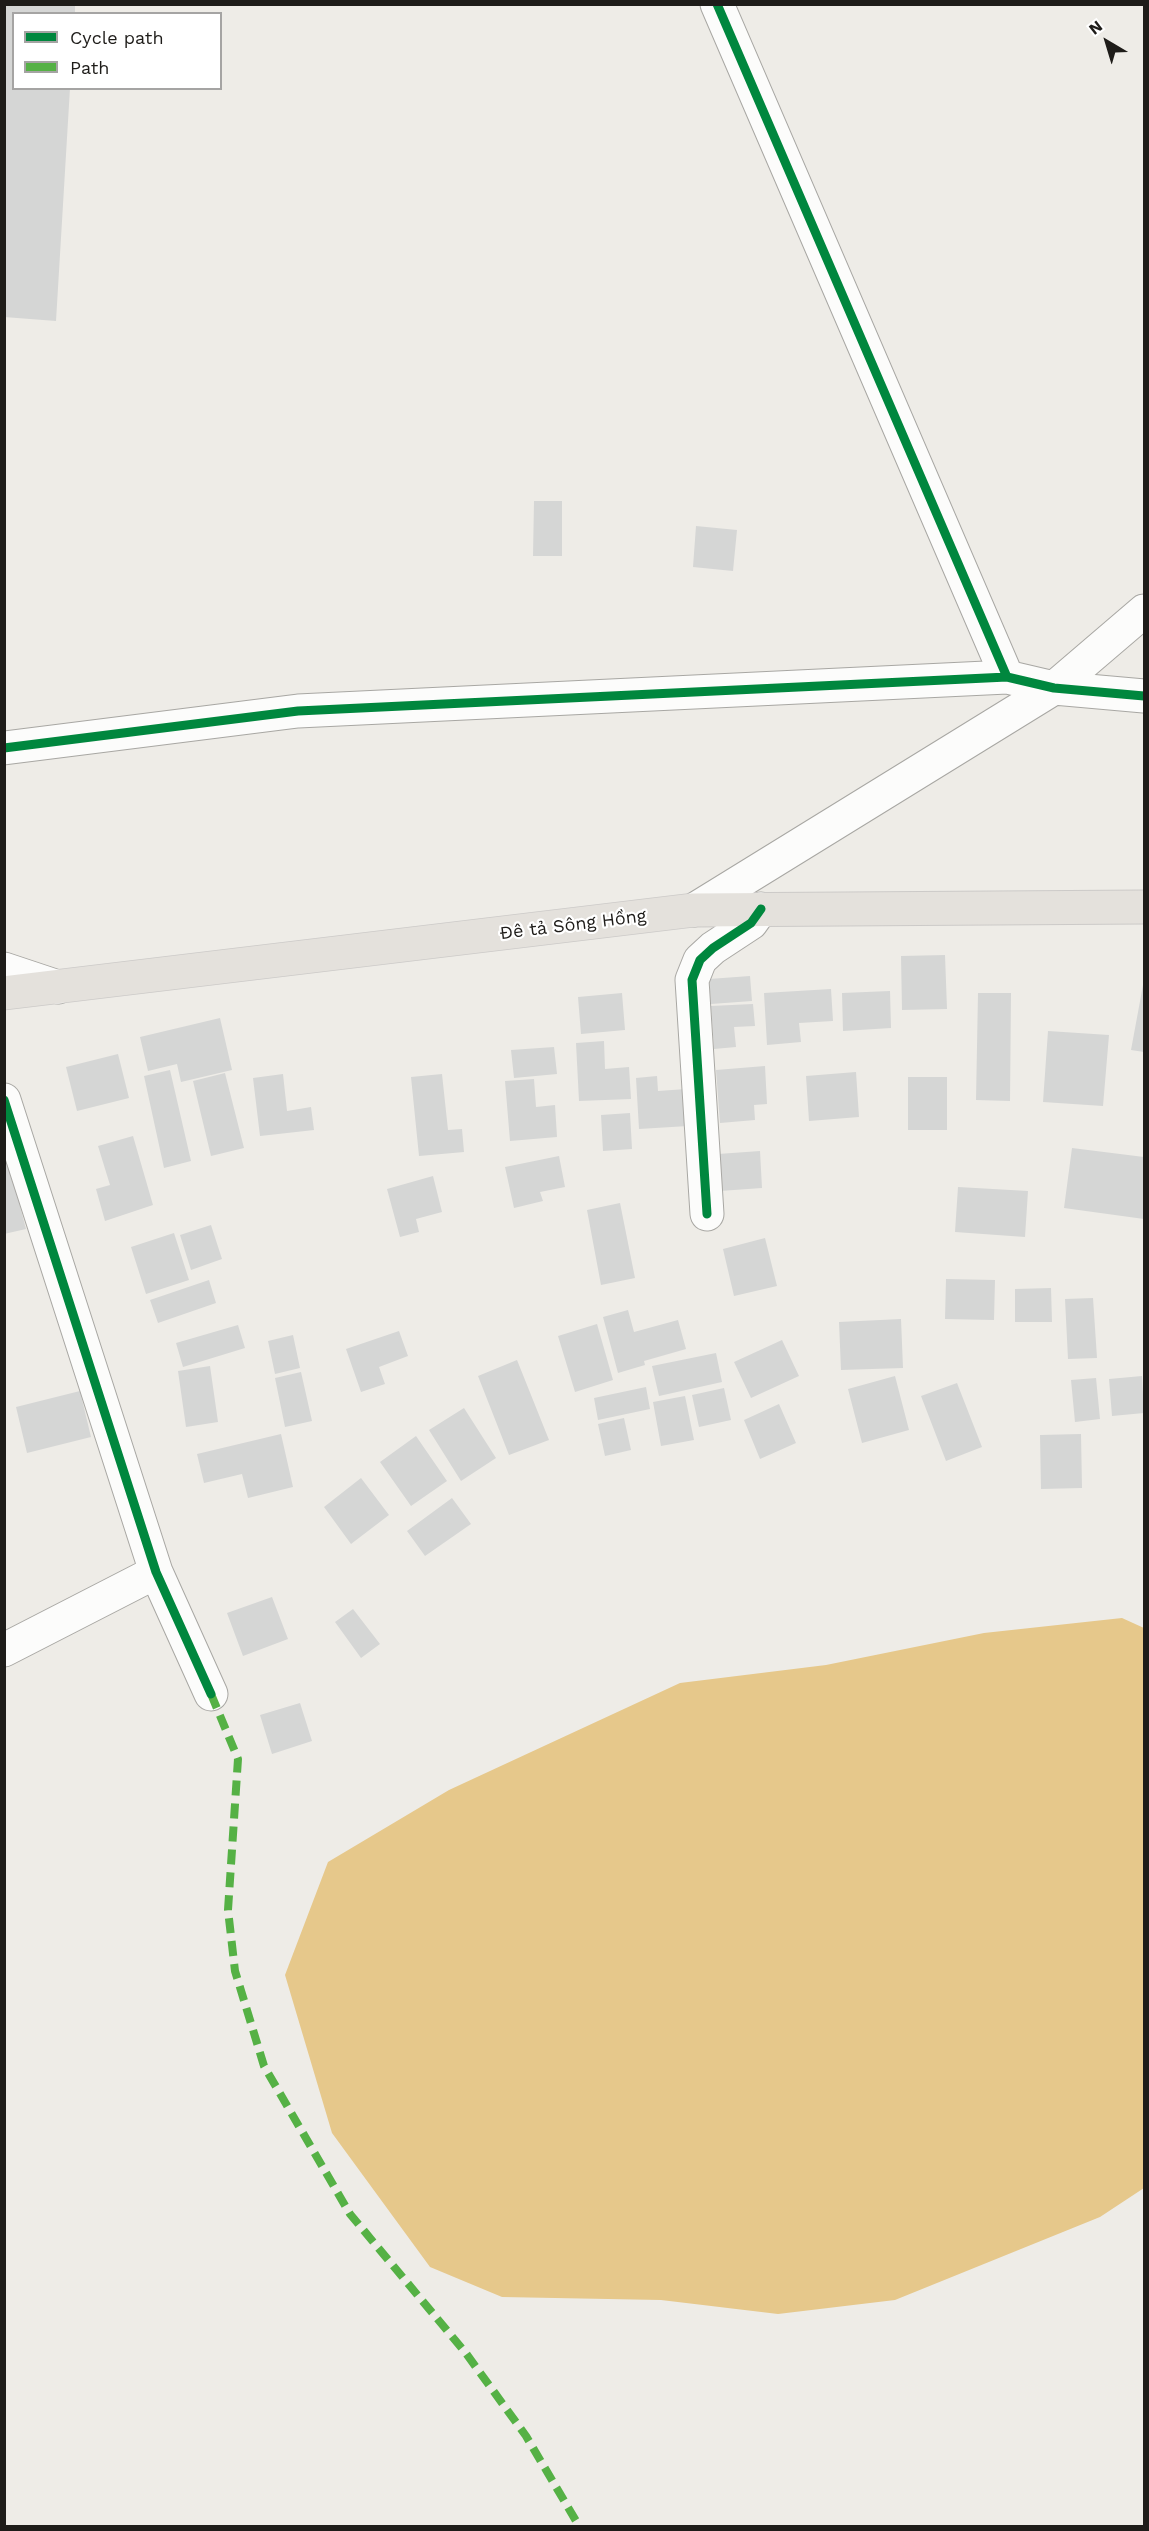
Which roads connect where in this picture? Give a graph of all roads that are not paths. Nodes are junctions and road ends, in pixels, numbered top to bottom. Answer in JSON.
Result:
{"nodes":[{"id":1,"x":717,"y":4,"type":"edge"},
{"id":2,"x":1144,"y":611,"type":"edge"},
{"id":3,"x":1007,"y":677,"type":"junction"},
{"id":4,"x":1054,"y":688,"type":"junction"},
{"id":5,"x":1144,"y":696,"type":"edge"},
{"id":6,"x":4,"y":748,"type":"edge"},
{"id":7,"x":1144,"y":906,"type":"edge"},
{"id":8,"x":761,"y":909,"type":"junction"},
{"id":9,"x":694,"y":910,"type":"junction"},
{"id":10,"x":4,"y":969,"type":"edge"},
{"id":11,"x":58,"y":987,"type":"junction"},
{"id":12,"x":4,"y":993,"type":"edge"},
{"id":13,"x":4,"y":1100,"type":"edge"},
{"id":14,"x":707,"y":1214,"type":"dead end"},
{"id":15,"x":156,"y":1572,"type":"junction"},
{"id":16,"x":4,"y":1650,"type":"edge"},
{"id":17,"x":212,"y":1694,"type":"dead end"}],
"edges":[{"from":1,"to":3,"type":"street"},
{"from":2,"to":4,"type":"street"},
{"from":3,"to":4,"type":"street"},
{"from":3,"to":6,"type":"street"},
{"from":4,"to":5,"type":"street"},
{"from":4,"to":9,"type":"street"},
{"from":7,"to":8,"type":"main road","name":"Đê tả Sông Hồng"},
{"from":8,"to":9,"type":"main road","name":"Đê tả Sông Hồng"},
{"from":8,"to":14,"type":"street"},
{"from":9,"to":11,"type":"main road","name":"Đê tả Sông Hồng"},
{"from":10,"to":11,"type":"street"},
{"from":11,"to":12,"type":"main road","name":"Đê tả Sông Hồng"},
{"from":13,"to":15,"type":"street"},
{"from":15,"to":16,"type":"street"},
{"from":15,"to":17,"type":"street"}]}
